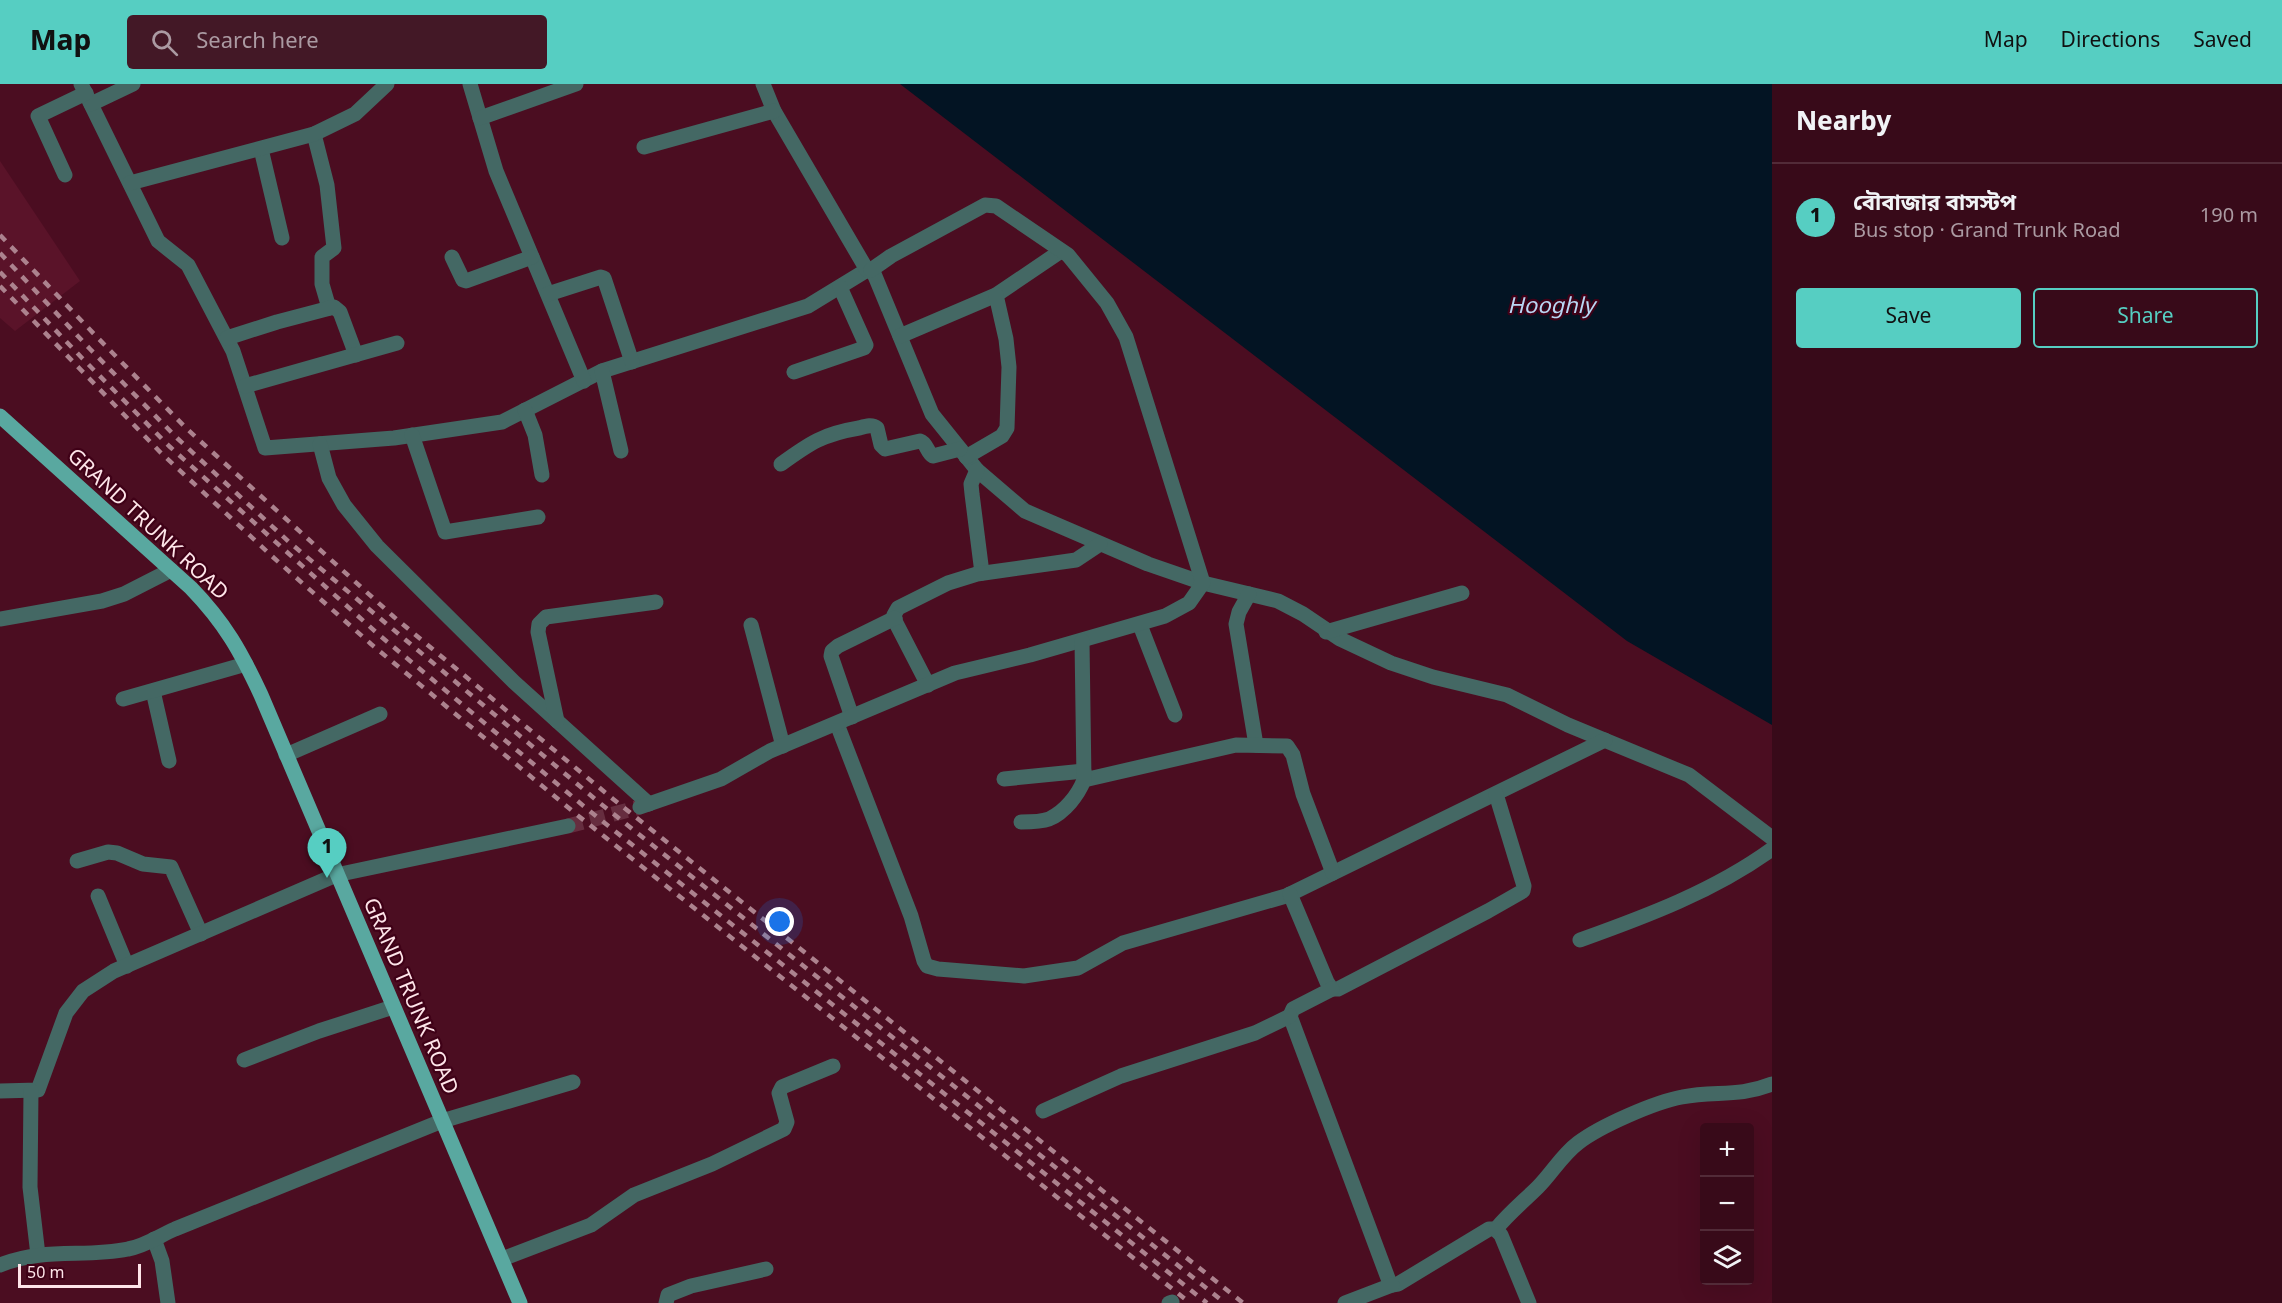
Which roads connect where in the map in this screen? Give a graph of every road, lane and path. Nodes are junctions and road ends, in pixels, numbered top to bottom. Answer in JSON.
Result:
{"nodes":[{"id":1,"x":133,"y":84,"type":"edge"},
{"id":2,"x":387,"y":84,"type":"edge"},
{"id":3,"x":470,"y":84,"type":"edge"},
{"id":4,"x":576,"y":84,"type":"edge"},
{"id":5,"x":763,"y":84,"type":"edge"},
{"id":6,"x":86,"y":94,"type":"edge"},
{"id":7,"x":774,"y":111,"type":"junction"},
{"id":8,"x":480,"y":118,"type":"junction"},
{"id":9,"x":314,"y":134,"type":"junction"},
{"id":10,"x":644,"y":147,"type":"dead end"},
{"id":11,"x":261,"y":149,"type":"junction"},
{"id":12,"x":65,"y":175,"type":"dead end"},
{"id":13,"x":130,"y":183,"type":"junction"},
{"id":14,"x":282,"y":238,"type":"dead end"},
{"id":15,"x":1061,"y":251,"type":"junction"},
{"id":16,"x":452,"y":257,"type":"dead end"},
{"id":17,"x":532,"y":257,"type":"junction"},
{"id":18,"x":869,"y":270,"type":"junction"},
{"id":19,"x":840,"y":287,"type":"junction"},
{"id":20,"x":548,"y":294,"type":"junction"},
{"id":21,"x":996,"y":295,"type":"junction"},
{"id":22,"x":329,"y":308,"type":"junction"},
{"id":23,"x":900,"y":336,"type":"junction"},
{"id":24,"x":227,"y":338,"type":"junction"},
{"id":25,"x":397,"y":344,"type":"dead end"},
{"id":26,"x":356,"y":355,"type":"junction"},
{"id":27,"x":632,"y":362,"type":"junction"},
{"id":28,"x":602,"y":371,"type":"junction"},
{"id":29,"x":794,"y":372,"type":"dead end"},
{"id":30,"x":584,"y":381,"type":"junction"},
{"id":31,"x":245,"y":386,"type":"junction"},
{"id":32,"x":525,"y":410,"type":"junction"},
{"id":33,"x":0,"y":416,"type":"edge"},
{"id":34,"x":412,"y":435,"type":"junction"},
{"id":35,"x":320,"y":444,"type":"junction"},
{"id":36,"x":621,"y":452,"type":"dead end"},
{"id":37,"x":963,"y":453,"type":"junction"},
{"id":38,"x":781,"y":464,"type":"dead end"},
{"id":39,"x":977,"y":470,"type":"junction"},
{"id":40,"x":543,"y":475,"type":"dead end"},
{"id":41,"x":538,"y":517,"type":"dead end"},
{"id":42,"x":1100,"y":544,"type":"junction"},
{"id":43,"x":171,"y":570,"type":"junction"},
{"id":44,"x":981,"y":573,"type":"junction"},
{"id":45,"x":1203,"y":583,"type":"junction"},
{"id":46,"x":1249,"y":594,"type":"junction"},
{"id":47,"x":1462,"y":594,"type":"dead end"},
{"id":48,"x":656,"y":602,"type":"dead end"},
{"id":49,"x":895,"y":618,"type":"junction"},
{"id":50,"x":0,"y":619,"type":"edge"},
{"id":51,"x":1140,"y":625,"type":"junction"},
{"id":52,"x":751,"y":626,"type":"dead end"},
{"id":53,"x":1326,"y":632,"type":"junction"},
{"id":54,"x":1082,"y":641,"type":"junction"},
{"id":55,"x":246,"y":664,"type":"junction"},
{"id":56,"x":928,"y":684,"type":"junction"},
{"id":57,"x":153,"y":691,"type":"junction"},
{"id":58,"x":123,"y":699,"type":"dead end"},
{"id":59,"x":380,"y":714,"type":"dead end"},
{"id":60,"x":1175,"y":714,"type":"dead end"},
{"id":61,"x":852,"y":717,"type":"junction"},
{"id":62,"x":557,"y":721,"type":"junction"},
{"id":63,"x":837,"y":724,"type":"junction"},
{"id":64,"x":1605,"y":740,"type":"junction"},
{"id":65,"x":1256,"y":745,"type":"junction"},
{"id":66,"x":783,"y":746,"type":"junction"},
{"id":67,"x":286,"y":755,"type":"junction"},
{"id":68,"x":169,"y":761,"type":"dead end"},
{"id":69,"x":1084,"y":776,"type":"junction"},
{"id":70,"x":1004,"y":779,"type":"dead end"},
{"id":71,"x":1496,"y":794,"type":"junction"},
{"id":72,"x":1021,"y":822,"type":"dead end"},
{"id":73,"x":568,"y":826,"type":"tunnel mouth"},
{"id":74,"x":1772,"y":838,"type":"edge"},
{"id":75,"x":1772,"y":849,"type":"edge"},
{"id":76,"x":77,"y":861,"type":"dead end"},
{"id":77,"x":1333,"y":873,"type":"junction"},
{"id":78,"x":336,"y":875,"type":"junction"},
{"id":79,"x":1290,"y":894,"type":"junction"},
{"id":80,"x":98,"y":896,"type":"dead end"},
{"id":81,"x":201,"y":934,"type":"junction"},
{"id":82,"x":1580,"y":940,"type":"dead end"},
{"id":83,"x":127,"y":966,"type":"junction"},
{"id":84,"x":1332,"y":989,"type":"junction"},
{"id":85,"x":393,"y":1006,"type":"junction"},
{"id":86,"x":1290,"y":1016,"type":"junction"},
{"id":87,"x":244,"y":1060,"type":"dead end"},
{"id":88,"x":833,"y":1066,"type":"dead end"},
{"id":89,"x":573,"y":1082,"type":"dead end"},
{"id":90,"x":1772,"y":1084,"type":"edge"},
{"id":91,"x":0,"y":1091,"type":"edge"},
{"id":92,"x":31,"y":1091,"type":"junction"},
{"id":93,"x":1043,"y":1111,"type":"dead end"},
{"id":94,"x":442,"y":1121,"type":"junction"},
{"id":95,"x":1496,"y":1229,"type":"junction"},
{"id":96,"x":154,"y":1239,"type":"junction"},
{"id":97,"x":38,"y":1255,"type":"junction"},
{"id":98,"x":501,"y":1259,"type":"junction"},
{"id":99,"x":0,"y":1265,"type":"edge"},
{"id":100,"x":766,"y":1269,"type":"dead end"},
{"id":101,"x":1392,"y":1285,"type":"junction"},
{"id":102,"x":168,"y":1303,"type":"edge"},
{"id":103,"x":520,"y":1303,"type":"edge"},
{"id":104,"x":666,"y":1303,"type":"edge"},
{"id":105,"x":1345,"y":1303,"type":"edge"},
{"id":106,"x":1529,"y":1303,"type":"edge"}],
"edges":[{"from":1,"to":6,"type":"street"},
{"from":2,"to":9,"type":"street"},
{"from":3,"to":8,"type":"street"},
{"from":4,"to":8,"type":"street"},
{"from":5,"to":7,"type":"street"},
{"from":6,"to":12,"type":"street"},
{"from":6,"to":13,"type":"street"},
{"from":7,"to":10,"type":"street"},
{"from":7,"to":18,"type":"street"},
{"from":8,"to":17,"type":"street"},
{"from":9,"to":11,"type":"street"},
{"from":9,"to":22,"type":"street"},
{"from":11,"to":13,"type":"street"},
{"from":11,"to":14,"type":"street"},
{"from":13,"to":24,"type":"street"},
{"from":15,"to":18,"type":"street"},
{"from":15,"to":21,"type":"street"},
{"from":15,"to":45,"type":"street"},
{"from":16,"to":17,"type":"street"},
{"from":17,"to":20,"type":"street"},
{"from":18,"to":19,"type":"street"},
{"from":18,"to":23,"type":"street"},
{"from":19,"to":27,"type":"street"},
{"from":19,"to":29,"type":"street"},
{"from":20,"to":27,"type":"street"},
{"from":20,"to":30,"type":"street"},
{"from":21,"to":23,"type":"street"},
{"from":21,"to":37,"type":"street"},
{"from":22,"to":24,"type":"street"},
{"from":22,"to":26,"type":"street"},
{"from":23,"to":37,"type":"street"},
{"from":24,"to":31,"type":"street"},
{"from":25,"to":26,"type":"street"},
{"from":26,"to":31,"type":"street"},
{"from":27,"to":28,"type":"street"},
{"from":28,"to":30,"type":"street"},
{"from":28,"to":36,"type":"street"},
{"from":30,"to":32,"type":"street"},
{"from":31,"to":35,"type":"street"},
{"from":32,"to":34,"type":"street"},
{"from":32,"to":40,"type":"street"},
{"from":33,"to":43,"type":"main road","name":"GRAND TRUNK ROAD"},
{"from":34,"to":35,"type":"street"},
{"from":34,"to":41,"type":"street"},
{"from":35,"to":62,"type":"street"},
{"from":37,"to":38,"type":"street"},
{"from":37,"to":39,"type":"street"},
{"from":39,"to":42,"type":"street"},
{"from":39,"to":44,"type":"street"},
{"from":42,"to":44,"type":"street"},
{"from":42,"to":45,"type":"street"},
{"from":43,"to":50,"type":"street"},
{"from":43,"to":55,"type":"main road","name":"GRAND TRUNK ROAD"},
{"from":44,"to":49,"type":"street"},
{"from":45,"to":46,"type":"street"},
{"from":45,"to":51,"type":"street"},
{"from":46,"to":53,"type":"street"},
{"from":46,"to":65,"type":"street"},
{"from":47,"to":53,"type":"street"},
{"from":48,"to":62,"type":"street"},
{"from":49,"to":56,"type":"street"},
{"from":49,"to":61,"type":"street"},
{"from":51,"to":54,"type":"street"},
{"from":51,"to":60,"type":"street"},
{"from":52,"to":66,"type":"street"},
{"from":53,"to":64,"type":"street"},
{"from":54,"to":56,"type":"street"},
{"from":54,"to":69,"type":"street"},
{"from":55,"to":57,"type":"street"},
{"from":55,"to":67,"type":"main road","name":"GRAND TRUNK ROAD"},
{"from":56,"to":61,"type":"street"},
{"from":57,"to":58,"type":"street"},
{"from":57,"to":68,"type":"street"},
{"from":59,"to":67,"type":"street"},
{"from":61,"to":63,"type":"street"},
{"from":62,"to":66,"type":"street"},
{"from":63,"to":66,"type":"street"},
{"from":63,"to":79,"type":"street"},
{"from":64,"to":71,"type":"street"},
{"from":64,"to":74,"type":"street"},
{"from":65,"to":69,"type":"street"},
{"from":65,"to":77,"type":"street"},
{"from":67,"to":78,"type":"main road","name":"GRAND TRUNK ROAD"},
{"from":69,"to":70,"type":"street"},
{"from":69,"to":72,"type":"street"},
{"from":71,"to":77,"type":"street"},
{"from":71,"to":84,"type":"street"},
{"from":73,"to":78,"type":"street"},
{"from":75,"to":82,"type":"street"},
{"from":76,"to":81,"type":"street"},
{"from":77,"to":79,"type":"street"},
{"from":78,"to":81,"type":"street"},
{"from":78,"to":85,"type":"main road","name":"GRAND TRUNK ROAD"},
{"from":79,"to":84,"type":"street"},
{"from":80,"to":83,"type":"street"},
{"from":81,"to":83,"type":"street"},
{"from":83,"to":92,"type":"street"},
{"from":84,"to":86,"type":"street"},
{"from":85,"to":87,"type":"street"},
{"from":85,"to":94,"type":"main road","name":"GRAND TRUNK ROAD"},
{"from":86,"to":93,"type":"street"},
{"from":86,"to":101,"type":"street"},
{"from":88,"to":98,"type":"street"},
{"from":89,"to":94,"type":"street"},
{"from":90,"to":95,"type":"street"},
{"from":91,"to":92,"type":"street"},
{"from":92,"to":97,"type":"street"},
{"from":94,"to":96,"type":"street"},
{"from":94,"to":98,"type":"main road","name":"GRAND TRUNK ROAD"},
{"from":95,"to":101,"type":"street"},
{"from":95,"to":106,"type":"street"},
{"from":96,"to":97,"type":"street"},
{"from":96,"to":102,"type":"street"},
{"from":97,"to":99,"type":"street"},
{"from":98,"to":103,"type":"main road","name":"GRAND TRUNK ROAD"},
{"from":100,"to":104,"type":"street"},
{"from":101,"to":105,"type":"street"}]}
